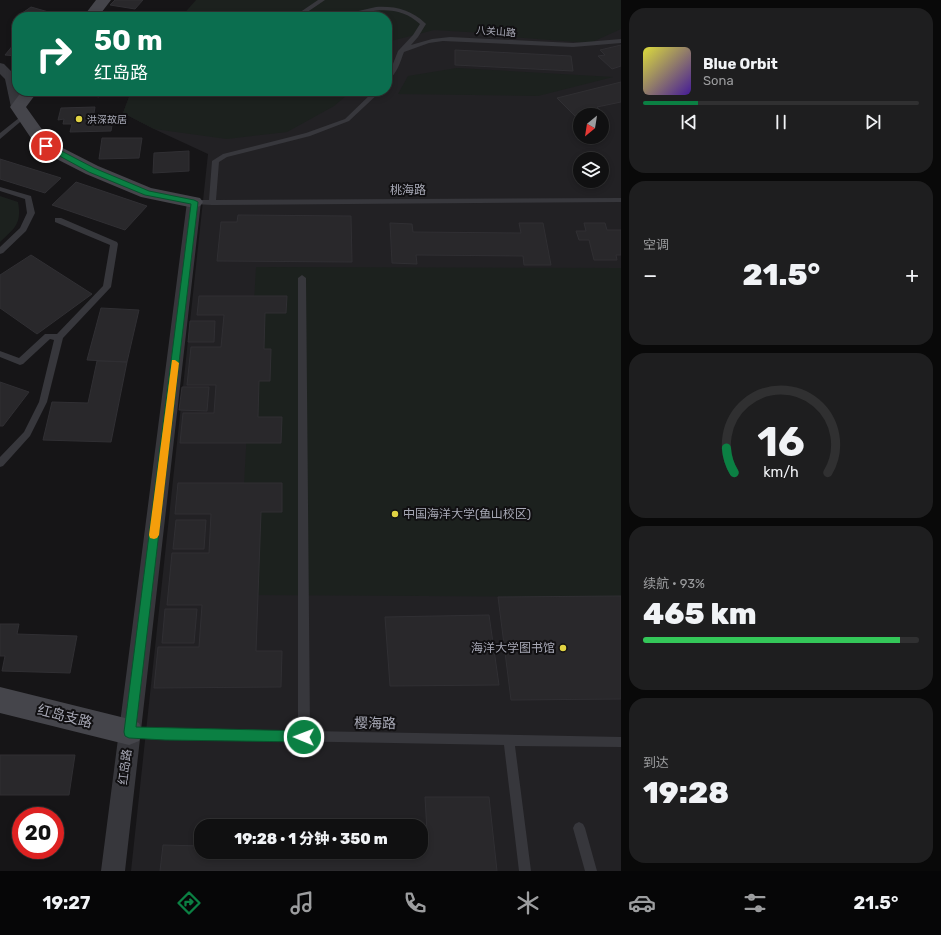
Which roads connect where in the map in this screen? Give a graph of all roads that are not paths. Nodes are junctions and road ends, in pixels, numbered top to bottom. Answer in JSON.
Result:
{"nodes":[{"id":1,"x":104,"y":0,"type":"edge"},
{"id":2,"x":322,"y":0,"type":"edge"},
{"id":3,"x":94,"y":12,"type":"edge"},
{"id":4,"x":304,"y":12,"type":"edge"},
{"id":5,"x":359,"y":12,"type":"edge"},
{"id":6,"x":621,"y":42,"type":"edge"},
{"id":7,"x":401,"y":52,"type":"junction"},
{"id":8,"x":0,"y":67,"type":"edge"},
{"id":9,"x":392,"y":72,"type":"edge"},
{"id":10,"x":12,"y":84,"type":"edge"},
{"id":11,"x":14,"y":96,"type":"edge"},
{"id":12,"x":26,"y":96,"type":"edge"},
{"id":13,"x":373,"y":96,"type":"edge"},
{"id":14,"x":16,"y":108,"type":"junction"},
{"id":15,"x":0,"y":137,"type":"edge"},
{"id":16,"x":0,"y":189,"type":"edge"},
{"id":17,"x":621,"y":200,"type":"edge"},
{"id":18,"x":203,"y":202,"type":"junction"},
{"id":19,"x":58,"y":220,"type":"dead end"},
{"id":20,"x":0,"y":251,"type":"edge"},
{"id":21,"x":302,"y":278,"type":"dead end"},
{"id":22,"x":59,"y":337,"type":"junction"},
{"id":23,"x":0,"y":354,"type":"edge"},
{"id":24,"x":0,"y":463,"type":"edge"},
{"id":25,"x":0,"y":700,"type":"edge"},
{"id":26,"x":129,"y":732,"type":"junction"},
{"id":27,"x":304,"y":737,"type":"junction"},
{"id":28,"x":509,"y":740,"type":"junction"},
{"id":29,"x":621,"y":742,"type":"edge"},
{"id":30,"x":580,"y":828,"type":"dead end"},
{"id":31,"x":113,"y":871,"type":"edge"},
{"id":32,"x":525,"y":871,"type":"edge"},
{"id":33,"x":591,"y":871,"type":"edge"}],
"edges":[{"from":1,"to":3,"type":"street"},
{"from":2,"to":4,"type":"lane"},
{"from":5,"to":7,"type":"lane"},
{"from":6,"to":7,"type":"lane","name":"八关山路"},
{"from":7,"to":9,"type":"lane"},
{"from":8,"to":10,"type":"street"},
{"from":11,"to":14,"type":"street"},
{"from":12,"to":14,"type":"street"},
{"from":13,"to":18,"type":"lane"},
{"from":14,"to":15,"type":"lane"},
{"from":14,"to":18,"type":"street"},
{"from":16,"to":20,"type":"lane"},
{"from":17,"to":18,"type":"lane","name":"桃海路"},
{"from":18,"to":26,"type":"street","name":"红岛路"},
{"from":19,"to":22,"type":"lane"},
{"from":21,"to":27,"type":"lane"},
{"from":22,"to":23,"type":"lane"},
{"from":22,"to":24,"type":"lane"},
{"from":25,"to":26,"type":"street","name":"红岛支路"},
{"from":26,"to":27,"type":"lane","name":"樱海路"},
{"from":26,"to":31,"type":"street","name":"红岛路"},
{"from":27,"to":28,"type":"lane","name":"樱海路"},
{"from":28,"to":29,"type":"lane","name":"樱海路"},
{"from":28,"to":32,"type":"lane"},
{"from":30,"to":33,"type":"lane"}]}
